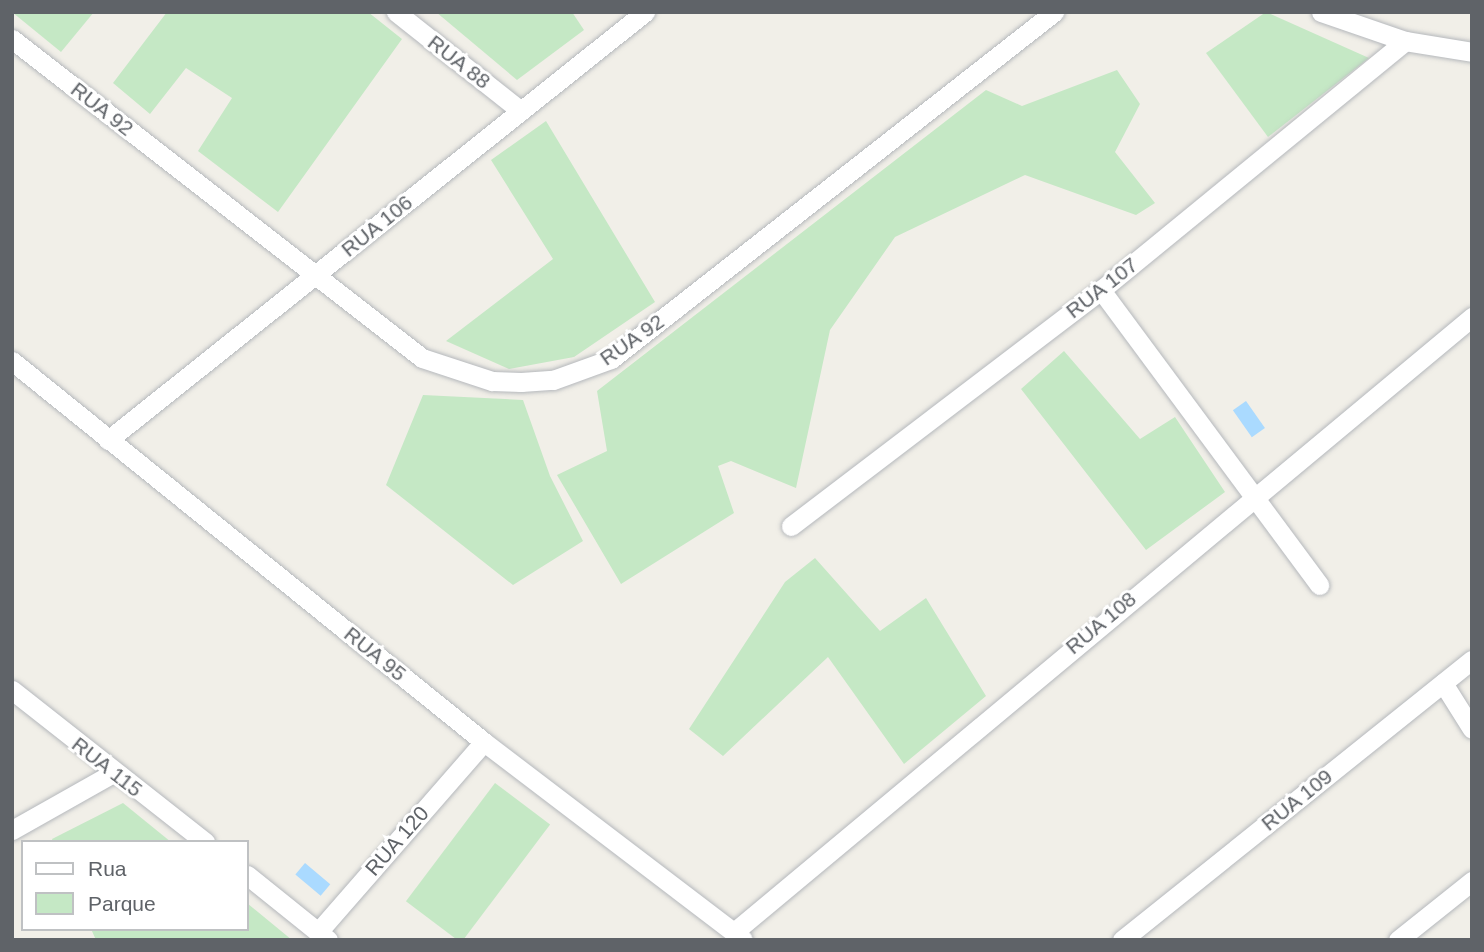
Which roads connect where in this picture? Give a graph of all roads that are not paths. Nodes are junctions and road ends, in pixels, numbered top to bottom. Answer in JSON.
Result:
{"nodes":[{"id":1,"x":396,"y":12,"type":"edge"},
{"id":2,"x":645,"y":12,"type":"edge"},
{"id":3,"x":1054,"y":12,"type":"edge"},
{"id":4,"x":1321,"y":12,"type":"edge"},
{"id":5,"x":12,"y":39,"type":"edge"},
{"id":6,"x":1405,"y":41,"type":"junction"},
{"id":7,"x":1472,"y":52,"type":"edge"},
{"id":8,"x":521,"y":111,"type":"junction"},
{"id":9,"x":315,"y":275,"type":"junction"},
{"id":10,"x":1101,"y":290,"type":"junction"},
{"id":11,"x":1472,"y":317,"type":"edge"},
{"id":12,"x":12,"y":361,"type":"edge"},
{"id":13,"x":108,"y":440,"type":"junction"},
{"id":14,"x":1253,"y":495,"type":"junction"},
{"id":15,"x":791,"y":526,"type":"dead end"},
{"id":16,"x":1319,"y":585,"type":"dead end"},
{"id":17,"x":1472,"y":660,"type":"edge"},
{"id":18,"x":1443,"y":683,"type":"junction"},
{"id":19,"x":12,"y":691,"type":"edge"},
{"id":20,"x":1472,"y":729,"type":"edge"},
{"id":21,"x":484,"y":742,"type":"junction"},
{"id":22,"x":113,"y":773,"type":"junction"},
{"id":23,"x":12,"y":830,"type":"edge"},
{"id":24,"x":202,"y":840,"type":"edge"},
{"id":25,"x":248,"y":875,"type":"edge"},
{"id":26,"x":1472,"y":881,"type":"edge"},
{"id":27,"x":323,"y":936,"type":"edge"},
{"id":28,"x":738,"y":936,"type":"edge"},
{"id":29,"x":1122,"y":940,"type":"edge"},
{"id":30,"x":1398,"y":940,"type":"edge"}],
"edges":[{"from":1,"to":8,"type":"street","name":"RUA 88"},
{"from":2,"to":8,"type":"street","name":"RUA 106"},
{"from":3,"to":9,"type":"street","name":"RUA 92"},
{"from":4,"to":6,"type":"street"},
{"from":5,"to":9,"type":"street","name":"RUA 92"},
{"from":6,"to":7,"type":"street"},
{"from":6,"to":10,"type":"street","name":"RUA 107"},
{"from":8,"to":9,"type":"street","name":"RUA 106"},
{"from":9,"to":13,"type":"street","name":"RUA 106"},
{"from":10,"to":14,"type":"street"},
{"from":10,"to":15,"type":"street","name":"RUA 107"},
{"from":11,"to":14,"type":"street","name":"RUA 108"},
{"from":12,"to":13,"type":"street","name":"RUA 95"},
{"from":13,"to":21,"type":"street","name":"RUA 95"},
{"from":14,"to":16,"type":"street"},
{"from":14,"to":28,"type":"street","name":"RUA 108"},
{"from":17,"to":18,"type":"street","name":"RUA 109"},
{"from":18,"to":20,"type":"street"},
{"from":18,"to":29,"type":"street","name":"RUA 109"},
{"from":19,"to":22,"type":"street","name":"RUA 115"},
{"from":21,"to":27,"type":"street","name":"RUA 120"},
{"from":21,"to":28,"type":"street","name":"RUA 95"},
{"from":22,"to":23,"type":"street"},
{"from":22,"to":24,"type":"street","name":"RUA 115"},
{"from":25,"to":27,"type":"street"},
{"from":26,"to":30,"type":"street"}]}
